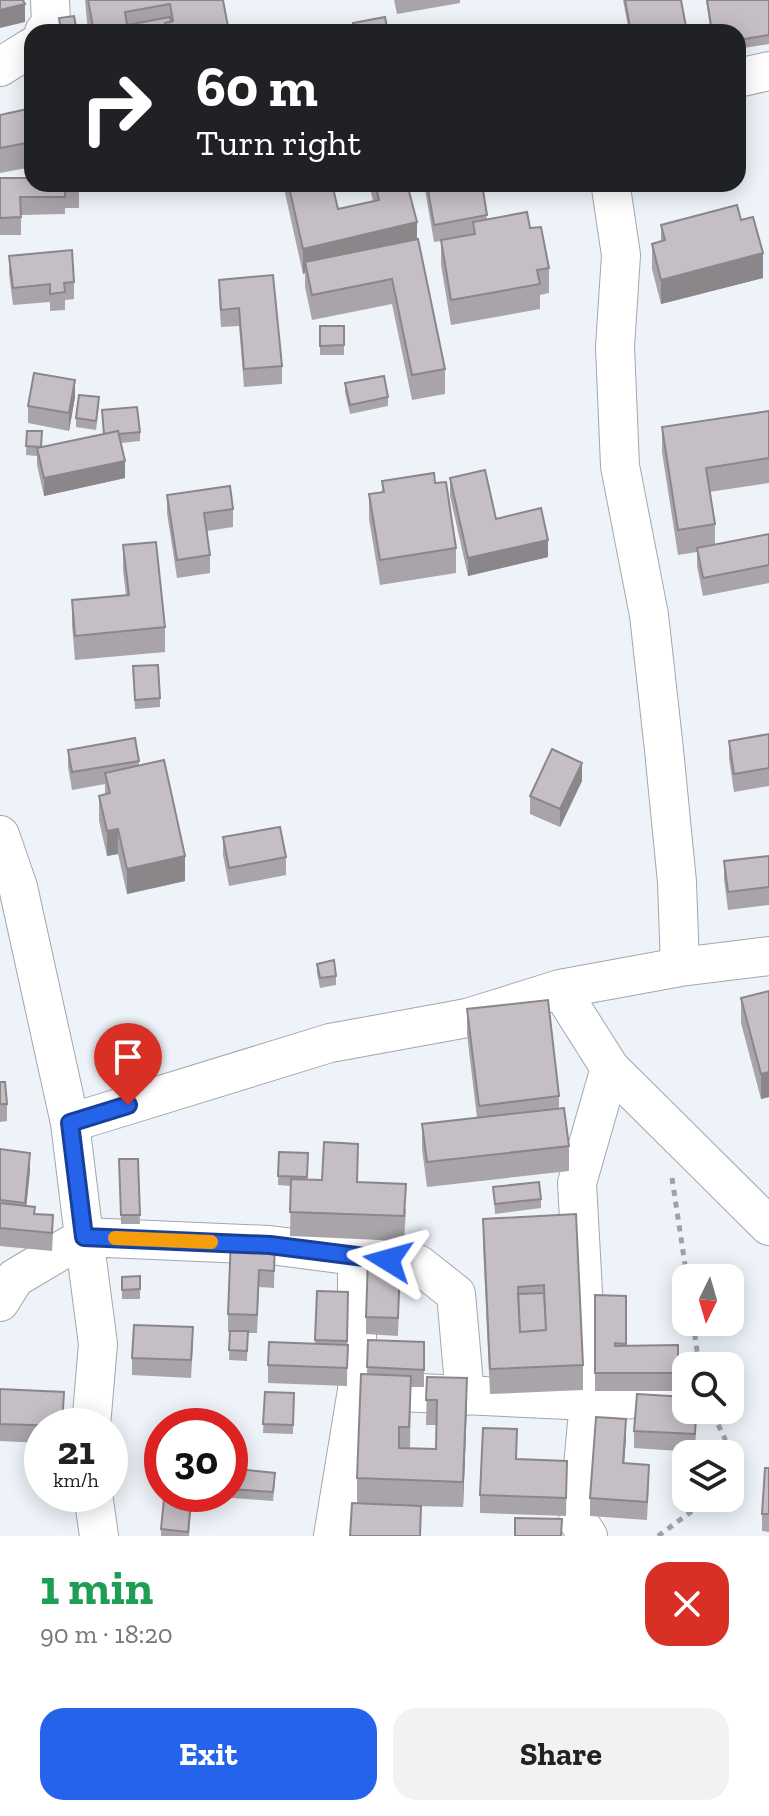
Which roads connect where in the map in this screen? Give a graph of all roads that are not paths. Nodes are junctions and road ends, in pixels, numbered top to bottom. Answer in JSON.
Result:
{"nodes":[{"id":1,"x":50,"y":0,"type":"edge"},
{"id":2,"x":50,"y":24,"type":"edge"},
{"id":3,"x":24,"y":52,"type":"edge"},
{"id":4,"x":0,"y":67,"type":"edge"},
{"id":5,"x":769,"y":71,"type":"edge"},
{"id":6,"x":746,"y":76,"type":"edge"},
{"id":7,"x":612,"y":192,"type":"edge"},
{"id":8,"x":0,"y":835,"type":"edge"},
{"id":9,"x":769,"y":956,"type":"edge"},
{"id":10,"x":680,"y":967,"type":"junction"},
{"id":11,"x":560,"y":989,"type":"junction"},
{"id":12,"x":610,"y":1068,"type":"junction"},
{"id":13,"x":70,"y":1123,"type":"junction"},
{"id":14,"x":769,"y":1226,"type":"edge"},
{"id":15,"x":84,"y":1237,"type":"junction"},
{"id":16,"x":357,"y":1256,"type":"junction"},
{"id":17,"x":0,"y":1302,"type":"edge"},
{"id":18,"x":357,"y":1390,"type":"junction"},
{"id":19,"x":465,"y":1396,"type":"junction"},
{"id":20,"x":672,"y":1398,"type":"edge"},
{"id":21,"x":589,"y":1401,"type":"junction"},
{"id":22,"x":93,"y":1408,"type":"edge"},
{"id":23,"x":96,"y":1512,"type":"edge"},
{"id":24,"x":99,"y":1536,"type":"edge"},
{"id":25,"x":333,"y":1536,"type":"edge"},
{"id":26,"x":588,"y":1536,"type":"edge"}],
"edges":[{"from":1,"to":2,"type":"street"},
{"from":3,"to":4,"type":"street"},
{"from":5,"to":6,"type":"street"},
{"from":7,"to":10,"type":"street"},
{"from":8,"to":13,"type":"street"},
{"from":9,"to":10,"type":"street"},
{"from":10,"to":11,"type":"street"},
{"from":11,"to":12,"type":"street"},
{"from":11,"to":13,"type":"street"},
{"from":12,"to":14,"type":"street"},
{"from":12,"to":21,"type":"street"},
{"from":13,"to":15,"type":"street"},
{"from":15,"to":16,"type":"street"},
{"from":15,"to":17,"type":"street"},
{"from":15,"to":22,"type":"street"},
{"from":16,"to":18,"type":"street"},
{"from":16,"to":19,"type":"street"},
{"from":18,"to":19,"type":"street"},
{"from":18,"to":25,"type":"street"},
{"from":19,"to":21,"type":"street"},
{"from":20,"to":21,"type":"street"},
{"from":21,"to":26,"type":"street"},
{"from":23,"to":24,"type":"street"}]}
